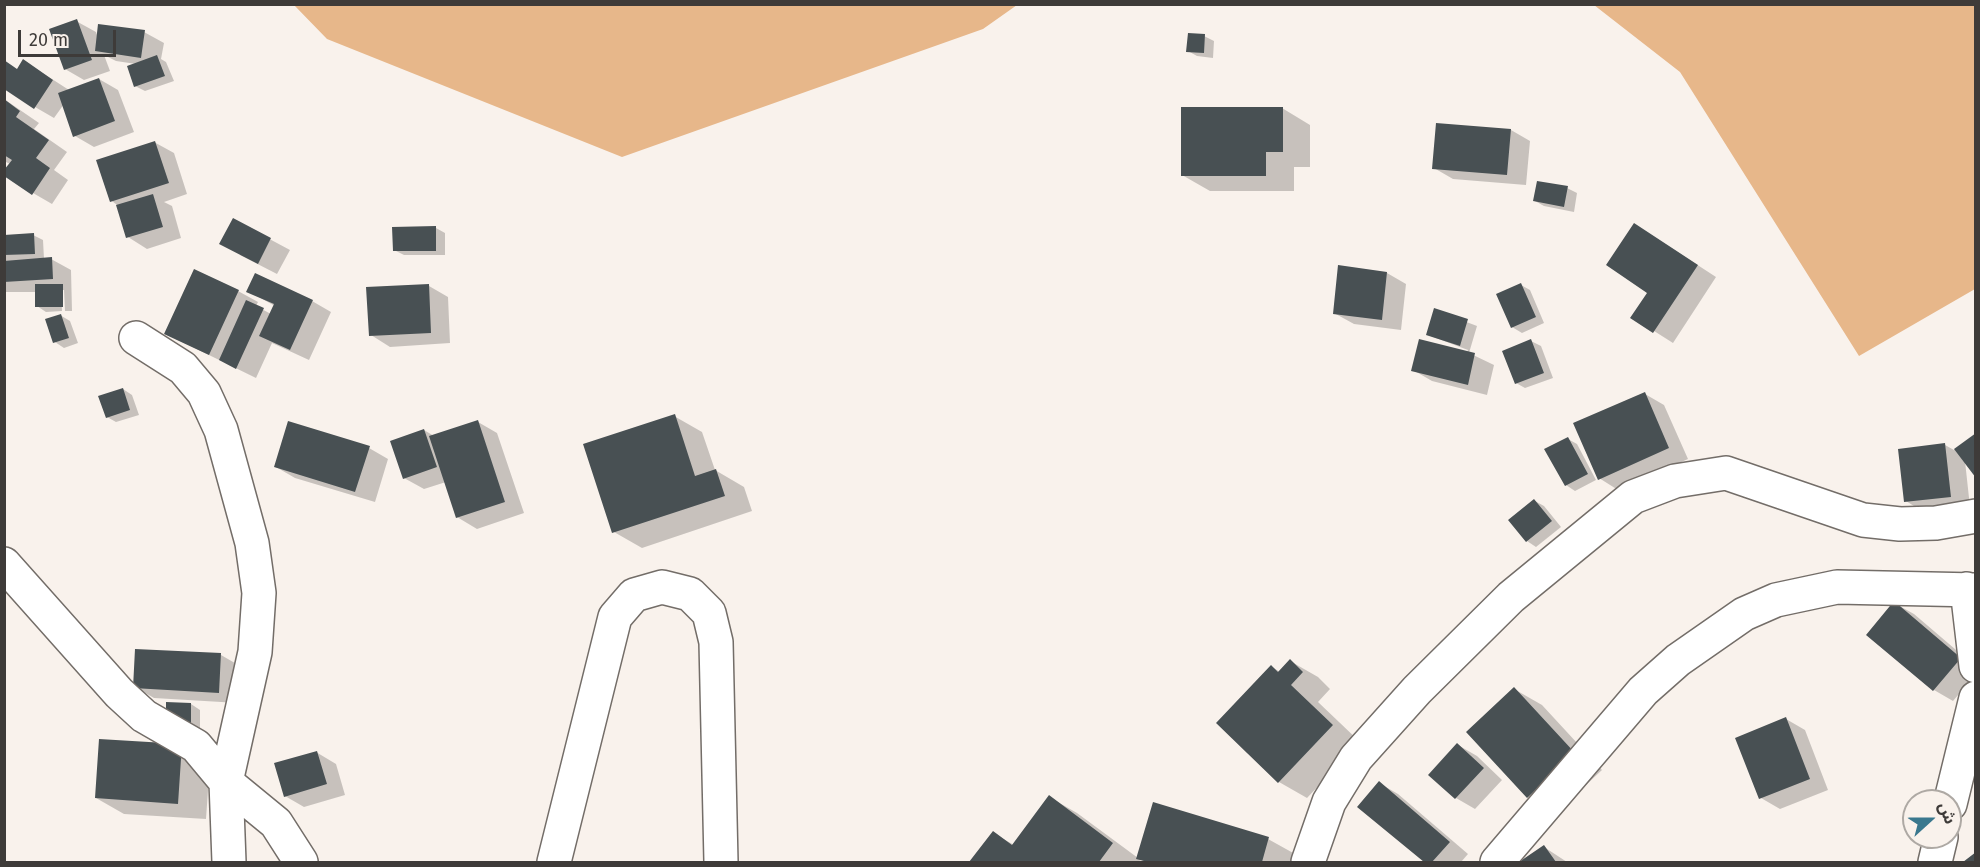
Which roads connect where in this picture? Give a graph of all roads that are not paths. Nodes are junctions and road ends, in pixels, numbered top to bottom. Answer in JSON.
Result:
{"nodes":[{"id":1,"x":136,"y":338,"type":"dead end"},
{"id":2,"x":1976,"y":516,"type":"edge"},
{"id":3,"x":4,"y":564,"type":"edge"},
{"id":4,"x":1971,"y":590,"type":"edge"},
{"id":5,"x":1976,"y":666,"type":"edge"},
{"id":6,"x":1976,"y":698,"type":"edge"},
{"id":7,"x":226,"y":782,"type":"junction"},
{"id":8,"x":1954,"y":789,"type":"edge"},
{"id":9,"x":229,"y":862,"type":"edge"},
{"id":10,"x":301,"y":862,"type":"edge"},
{"id":11,"x":554,"y":862,"type":"edge"},
{"id":12,"x":721,"y":862,"type":"edge"},
{"id":13,"x":1308,"y":862,"type":"edge"},
{"id":14,"x":1497,"y":862,"type":"edge"}],
"edges":[{"from":1,"to":7,"type":"street"},
{"from":2,"to":13,"type":"street"},
{"from":3,"to":7,"type":"street"},
{"from":4,"to":5,"type":"street"},
{"from":4,"to":14,"type":"street"},
{"from":6,"to":8,"type":"street"},
{"from":7,"to":9,"type":"street"},
{"from":7,"to":10,"type":"street"},
{"from":11,"to":12,"type":"street"}]}
